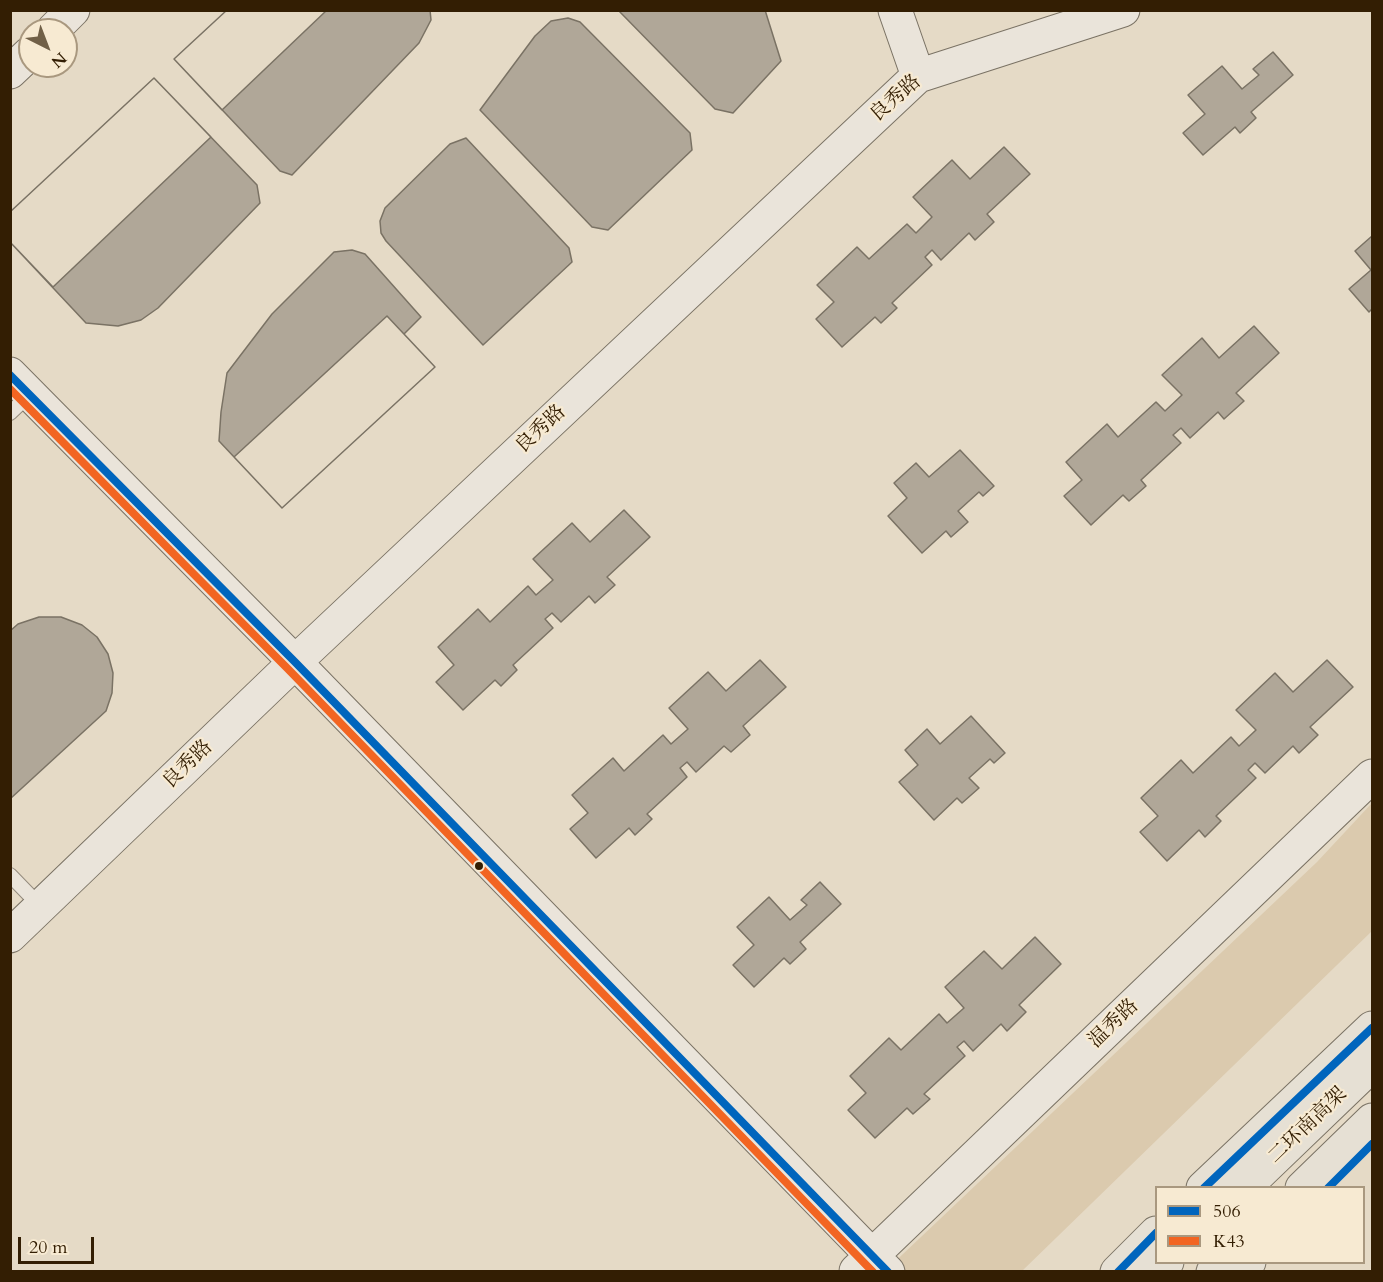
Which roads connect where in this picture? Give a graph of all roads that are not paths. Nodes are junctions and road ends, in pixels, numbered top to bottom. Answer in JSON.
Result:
{"nodes":[{"id":1,"x":895,"y":10,"type":"edge"},
{"id":2,"x":1123,"y":10,"type":"edge"},
{"id":3,"x":918,"y":76,"type":"junction"},
{"id":4,"x":17,"y":394,"type":"edge"},
{"id":5,"x":295,"y":662,"type":"junction"},
{"id":6,"x":1372,"y":776,"type":"edge"},
{"id":7,"x":10,"y":875,"type":"edge"},
{"id":8,"x":41,"y":907,"type":"junction"},
{"id":9,"x":10,"y":936,"type":"edge"},
{"id":10,"x":1372,"y":1030,"type":"edge"},
{"id":11,"x":1372,"y":1065,"type":"edge"},
{"id":12,"x":1372,"y":1120,"type":"edge"},
{"id":13,"x":1309,"y":1125,"type":"junction"},
{"id":14,"x":1372,"y":1144,"type":"edge"},
{"id":15,"x":1205,"y":1186,"type":"edge"},
{"id":16,"x":1246,"y":1186,"type":"edge"},
{"id":17,"x":1304,"y":1186,"type":"edge"},
{"id":18,"x":1329,"y":1186,"type":"edge"},
{"id":19,"x":1155,"y":1234,"type":"edge"},
{"id":20,"x":872,"y":1266,"type":"edge"},
{"id":21,"x":1117,"y":1272,"type":"edge"}],
"edges":[{"from":1,"to":3,"type":"street"},
{"from":2,"to":3,"type":"street","name":"良秀路"},
{"from":3,"to":5,"type":"street","name":"良秀路"},
{"from":4,"to":5,"type":"street"},
{"from":5,"to":8,"type":"street","name":"良秀路"},
{"from":5,"to":20,"type":"street"},
{"from":6,"to":20,"type":"street","name":"温秀路"},
{"from":7,"to":8,"type":"lane"},
{"from":8,"to":9,"type":"street","name":"良秀路"},
{"from":10,"to":13,"type":"highway"},
{"from":10,"to":15,"type":"highway"},
{"from":11,"to":13,"type":"highway","name":"二环南高架"},
{"from":12,"to":17,"type":"highway","name":"二环南高架"},
{"from":13,"to":16,"type":"highway","name":"二环南高架"},
{"from":14,"to":18,"type":"highway"},
{"from":19,"to":21,"type":"highway"}]}
